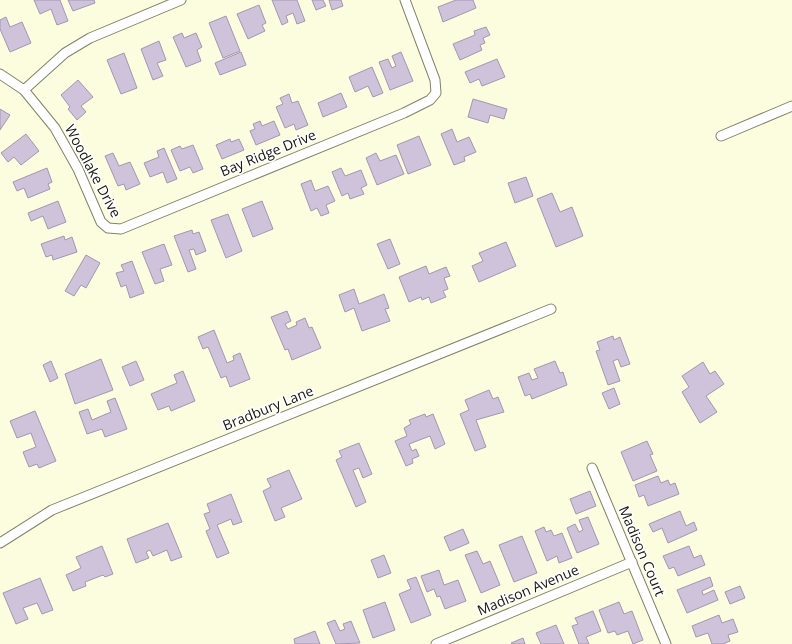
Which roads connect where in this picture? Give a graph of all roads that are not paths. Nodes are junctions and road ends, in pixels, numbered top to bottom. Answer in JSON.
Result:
{"nodes":[{"id":1,"x":181,"y":0,"type":"edge"},
{"id":2,"x":405,"y":0,"type":"edge"},
{"id":3,"x":0,"y":74,"type":"edge"},
{"id":4,"x":24,"y":90,"type":"junction"},
{"id":5,"x":792,"y":106,"type":"edge"},
{"id":6,"x":721,"y":136,"type":"dead end"},
{"id":7,"x":111,"y":229,"type":"joint"},
{"id":8,"x":551,"y":309,"type":"dead end"},
{"id":9,"x":592,"y":468,"type":"dead end"},
{"id":10,"x":0,"y":543,"type":"edge"},
{"id":11,"x":632,"y":562,"type":"junction"},
{"id":12,"x":436,"y":644,"type":"edge"},
{"id":13,"x":666,"y":644,"type":"edge"}],
"edges":[{"from":1,"to":4,"type":"street"},
{"from":2,"to":7,"type":"street","name":"Bay Ridge Drive"},
{"from":3,"to":4,"type":"street","name":"Woodlake Drive"},
{"from":4,"to":7,"type":"street","name":"Woodlake Drive"},
{"from":5,"to":6,"type":"street"},
{"from":8,"to":10,"type":"street","name":"Bradbury Lane"},
{"from":9,"to":11,"type":"street","name":"Madison Court"},
{"from":11,"to":12,"type":"street","name":"Madison Avenue"},
{"from":11,"to":13,"type":"street","name":"Madison Court"}]}
